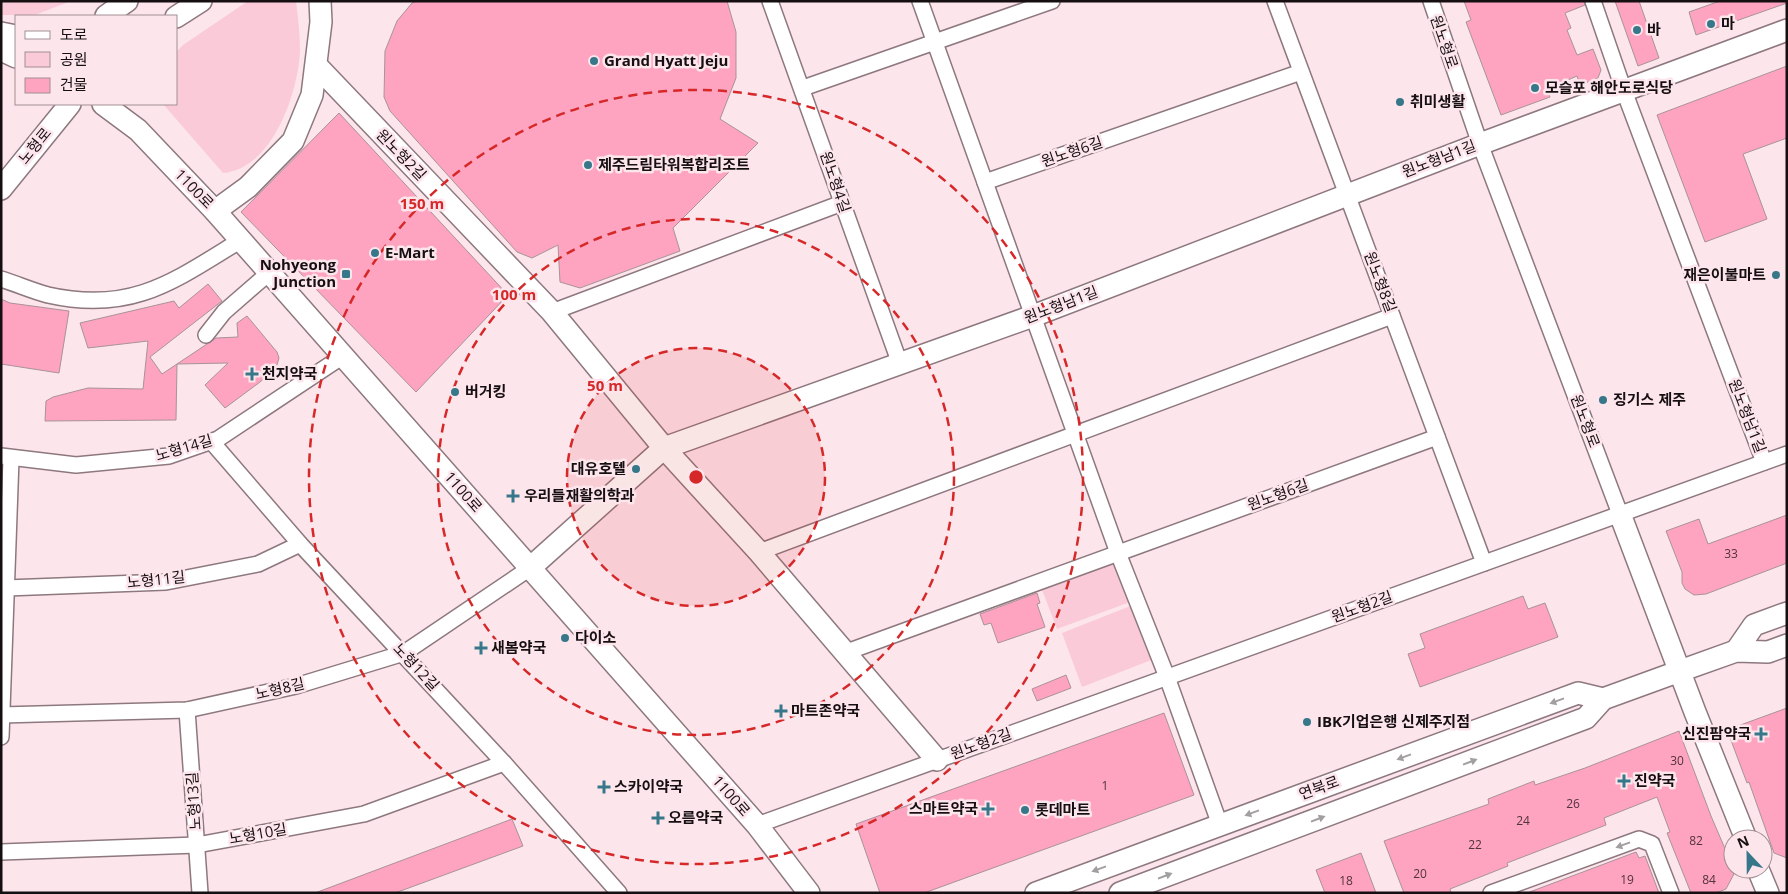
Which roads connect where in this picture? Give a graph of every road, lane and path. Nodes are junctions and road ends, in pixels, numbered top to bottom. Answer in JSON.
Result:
{"nodes":[{"id":1,"x":128,"y":1,"type":"edge"},
{"id":2,"x":143,"y":1,"type":"edge"},
{"id":3,"x":201,"y":1,"type":"edge"},
{"id":4,"x":320,"y":1,"type":"edge"},
{"id":5,"x":770,"y":1,"type":"edge"},
{"id":6,"x":920,"y":1,"type":"edge"},
{"id":7,"x":1052,"y":1,"type":"edge"},
{"id":8,"x":1275,"y":1,"type":"edge"},
{"id":9,"x":1430,"y":1,"type":"edge"},
{"id":10,"x":1593,"y":1,"type":"edge"},
{"id":11,"x":107,"y":15,"type":"edge"},
{"id":12,"x":133,"y":15,"type":"edge"},
{"id":13,"x":178,"y":16,"type":"edge"},
{"id":14,"x":1787,"y":30,"type":"edge"},
{"id":15,"x":1,"y":33,"type":"edge"},
{"id":16,"x":15,"y":36,"type":"edge"},
{"id":17,"x":934,"y":42,"type":"junction"},
{"id":18,"x":1,"y":50,"type":"edge"},
{"id":19,"x":15,"y":57,"type":"edge"},
{"id":20,"x":317,"y":66,"type":"junction"},
{"id":21,"x":1301,"y":72,"type":"junction"},
{"id":22,"x":803,"y":88,"type":"junction"},
{"id":23,"x":1624,"y":91,"type":"junction"},
{"id":24,"x":69,"y":105,"type":"edge"},
{"id":25,"x":105,"y":105,"type":"edge"},
{"id":26,"x":1480,"y":144,"type":"junction"},
{"id":27,"x":985,"y":182,"type":"junction"},
{"id":28,"x":1,"y":189,"type":"edge"},
{"id":29,"x":1347,"y":195,"type":"junction"},
{"id":30,"x":842,"y":203,"type":"junction"},
{"id":31,"x":215,"y":211,"type":"junction"},
{"id":32,"x":241,"y":240,"type":"junction"},
{"id":33,"x":270,"y":272,"type":"junction"},
{"id":34,"x":1,"y":279,"type":"edge"},
{"id":35,"x":552,"y":312,"type":"junction"},
{"id":36,"x":1033,"y":316,"type":"junction"},
{"id":37,"x":1392,"y":316,"type":"junction"},
{"id":38,"x":206,"y":335,"type":"dead end"},
{"id":39,"x":343,"y":356,"type":"junction"},
{"id":40,"x":900,"y":364,"type":"junction"},
{"id":41,"x":1075,"y":434,"type":"junction"},
{"id":42,"x":1438,"y":437,"type":"junction"},
{"id":43,"x":212,"y":441,"type":"junction"},
{"id":44,"x":664,"y":448,"type":"junction"},
{"id":45,"x":1787,"y":454,"type":"edge"},
{"id":46,"x":6,"y":458,"type":"edge"},
{"id":47,"x":1764,"y":462,"type":"junction"},
{"id":48,"x":1620,"y":514,"type":"junction"},
{"id":49,"x":300,"y":544,"type":"junction"},
{"id":50,"x":759,"y":552,"type":"junction"},
{"id":51,"x":1118,"y":553,"type":"junction"},
{"id":52,"x":1484,"y":562,"type":"junction"},
{"id":53,"x":530,"y":568,"type":"junction"},
{"id":54,"x":6,"y":588,"type":"junction"},
{"id":55,"x":1787,"y":613,"type":"edge"},
{"id":56,"x":1787,"y":645,"type":"edge"},
{"id":57,"x":1736,"y":651,"type":"junction"},
{"id":58,"x":404,"y":653,"type":"junction"},
{"id":59,"x":844,"y":653,"type":"junction"},
{"id":60,"x":1680,"y":671,"type":"junction"},
{"id":61,"x":1167,"y":677,"type":"junction"},
{"id":62,"x":1604,"y":699,"type":"junction"},
{"id":63,"x":187,"y":710,"type":"junction"},
{"id":64,"x":2,"y":715,"type":"edge"},
{"id":65,"x":1,"y":737,"type":"edge"},
{"id":66,"x":937,"y":760,"type":"junction"},
{"id":67,"x":504,"y":763,"type":"junction"},
{"id":68,"x":757,"y":825,"type":"junction"},
{"id":69,"x":1220,"y":825,"type":"junction"},
{"id":70,"x":1742,"y":829,"type":"edge"},
{"id":71,"x":197,"y":845,"type":"junction"},
{"id":72,"x":1,"y":852,"type":"edge"},
{"id":73,"x":1762,"y":879,"type":"edge"},
{"id":74,"x":200,"y":893,"type":"edge"},
{"id":75,"x":619,"y":893,"type":"edge"},
{"id":76,"x":810,"y":893,"type":"edge"},
{"id":77,"x":1036,"y":893,"type":"edge"},
{"id":78,"x":1120,"y":893,"type":"edge"},
{"id":79,"x":1491,"y":893,"type":"edge"},
{"id":80,"x":1671,"y":893,"type":"edge"},
{"id":81,"x":1768,"y":893,"type":"edge"}],
"edges":[{"from":1,"to":11,"type":"street"},
{"from":2,"to":12,"type":"street"},
{"from":3,"to":13,"type":"street"},
{"from":4,"to":20,"type":"street"},
{"from":5,"to":22,"type":"street","name":"원노형4길"},
{"from":6,"to":17,"type":"street"},
{"from":7,"to":17,"type":"street"},
{"from":8,"to":21,"type":"street","name":"원노형8길"},
{"from":9,"to":26,"type":"street","name":"원노형로"},
{"from":10,"to":23,"type":"street","name":"원노형남1길"},
{"from":14,"to":23,"type":"street","name":"원노형남1길"},
{"from":15,"to":16,"type":"street"},
{"from":17,"to":22,"type":"street"},
{"from":17,"to":27,"type":"street"},
{"from":18,"to":19,"type":"street"},
{"from":20,"to":31,"type":"street"},
{"from":20,"to":35,"type":"street","name":"원노형2길"},
{"from":21,"to":27,"type":"street","name":"원노형6길"},
{"from":21,"to":29,"type":"street","name":"원노형8길"},
{"from":22,"to":30,"type":"street","name":"원노형4길"},
{"from":23,"to":26,"type":"street","name":"원노형남1길"},
{"from":23,"to":47,"type":"street","name":"원노형남1길"},
{"from":24,"to":28,"type":"street","name":"노형로"},
{"from":25,"to":31,"type":"street","name":"1100로"},
{"from":26,"to":29,"type":"street","name":"원노형남1길"},
{"from":26,"to":48,"type":"street","name":"원노형로"},
{"from":27,"to":36,"type":"street"},
{"from":29,"to":36,"type":"street","name":"원노형남1길"},
{"from":29,"to":37,"type":"street","name":"원노형8길"},
{"from":30,"to":35,"type":"street"},
{"from":30,"to":40,"type":"street","name":"원노형4길"},
{"from":31,"to":32,"type":"street","name":"1100로"},
{"from":32,"to":33,"type":"street","name":"1100로"},
{"from":32,"to":34,"type":"street"},
{"from":33,"to":38,"type":"street"},
{"from":33,"to":39,"type":"street","name":"1100로"},
{"from":35,"to":44,"type":"street","name":"원노형2길"},
{"from":36,"to":40,"type":"street","name":"원노형남1길"},
{"from":36,"to":41,"type":"street"},
{"from":37,"to":41,"type":"street"},
{"from":37,"to":42,"type":"street","name":"원노형8길"},
{"from":39,"to":43,"type":"street","name":"노형14길"},
{"from":39,"to":53,"type":"street","name":"1100로"},
{"from":40,"to":44,"type":"street","name":"원노형남1길"},
{"from":41,"to":50,"type":"street"},
{"from":41,"to":51,"type":"street"},
{"from":42,"to":51,"type":"street","name":"원노형6길"},
{"from":42,"to":52,"type":"street","name":"원노형8길"},
{"from":43,"to":46,"type":"street","name":"노형14길"},
{"from":43,"to":49,"type":"street","name":"노형12길"},
{"from":44,"to":50,"type":"street","name":"원노형2길"},
{"from":44,"to":53,"type":"street","name":"원노형남1길"},
{"from":45,"to":47,"type":"street","name":"원노형2길"},
{"from":46,"to":54,"type":"street"},
{"from":47,"to":48,"type":"street","name":"원노형2길"},
{"from":48,"to":52,"type":"street","name":"원노형2길"},
{"from":48,"to":60,"type":"street","name":"원노형로"},
{"from":49,"to":54,"type":"street","name":"노형11길"},
{"from":49,"to":58,"type":"street","name":"노형12길"},
{"from":50,"to":59,"type":"street","name":"원노형2길"},
{"from":51,"to":59,"type":"street"},
{"from":51,"to":61,"type":"street"},
{"from":52,"to":61,"type":"street","name":"원노형2길"},
{"from":53,"to":58,"type":"street","name":"노형8길"},
{"from":53,"to":68,"type":"street","name":"1100로"},
{"from":54,"to":64,"type":"street"},
{"from":55,"to":57,"type":"street"},
{"from":56,"to":57,"type":"street","name":"연북로"},
{"from":57,"to":60,"type":"street","name":"연북로"},
{"from":58,"to":63,"type":"street","name":"노형8길"},
{"from":58,"to":67,"type":"street","name":"노형12길"},
{"from":59,"to":66,"type":"street","name":"원노형2길"},
{"from":60,"to":62,"type":"street","name":"연북로"},
{"from":60,"to":70,"type":"street","name":"원노형로"},
{"from":61,"to":66,"type":"street","name":"원노형2길"},
{"from":61,"to":69,"type":"street"},
{"from":62,"to":69,"type":"street","name":"연북로","one_way":true},
{"from":78,"to":62,"type":"street","name":"연북로","one_way":true},
{"from":63,"to":64,"type":"street","name":"노형8길"},
{"from":63,"to":71,"type":"street","name":"노형13길"},
{"from":64,"to":65,"type":"street"},
{"from":66,"to":68,"type":"street","name":"원노형2길"},
{"from":67,"to":71,"type":"street","name":"노형10길"},
{"from":67,"to":75,"type":"street","name":"노형12길"},
{"from":68,"to":76,"type":"street","name":"1100로"},
{"from":69,"to":77,"type":"street","name":"연북로","one_way":true},
{"from":71,"to":72,"type":"street","name":"노형10길"},
{"from":71,"to":74,"type":"street","name":"노형13길"},
{"from":73,"to":81,"type":"street"},
{"from":80,"to":79,"type":"street","one_way":true}]}
